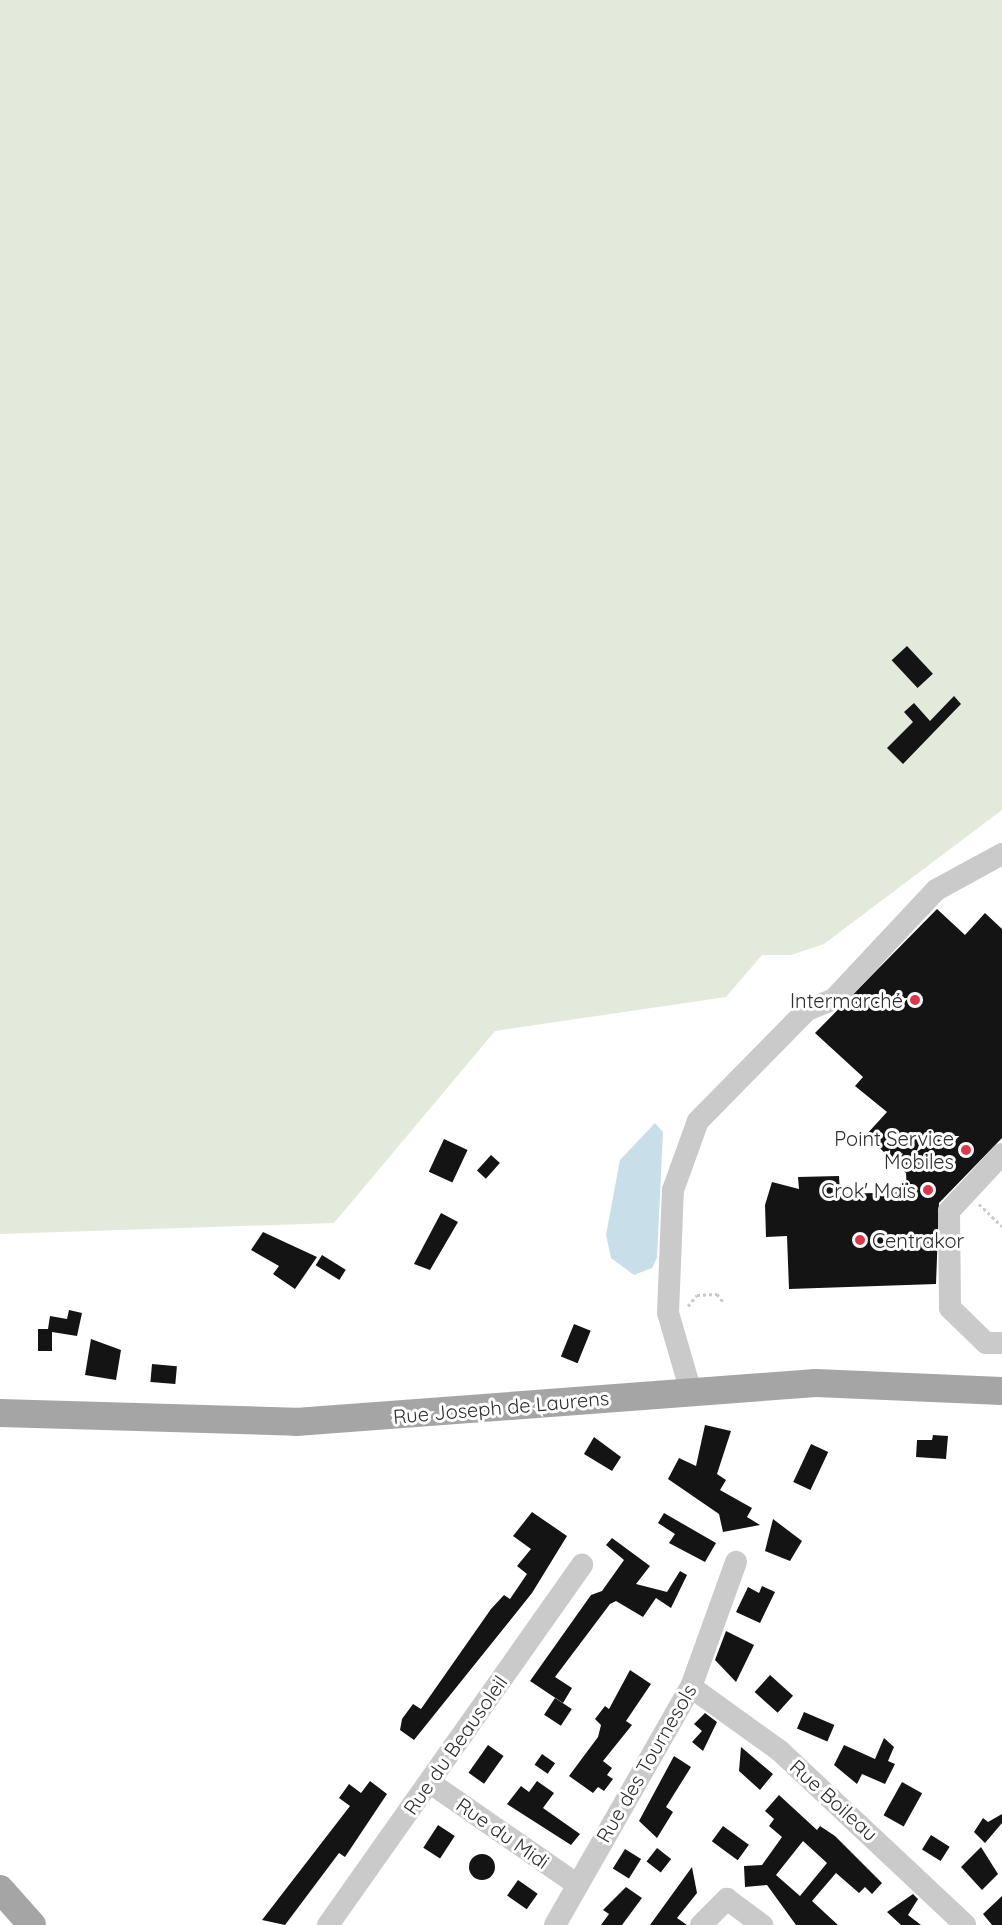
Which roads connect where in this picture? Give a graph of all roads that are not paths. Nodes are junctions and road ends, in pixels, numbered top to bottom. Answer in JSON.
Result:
{"nodes":[{"id":1,"x":1002,"y":854,"type":"edge"},
{"id":2,"x":1002,"y":1154,"type":"edge"},
{"id":3,"x":1002,"y":1343,"type":"edge"},
{"id":4,"x":1002,"y":1391,"type":"edge"},
{"id":5,"x":691,"y":1392,"type":"junction"},
{"id":6,"x":0,"y":1413,"type":"edge"},
{"id":7,"x":736,"y":1562,"type":"dead end"},
{"id":8,"x":582,"y":1565,"type":"dead end"},
{"id":9,"x":691,"y":1687,"type":"junction"},
{"id":10,"x":429,"y":1782,"type":"junction"},
{"id":11,"x":578,"y":1885,"type":"junction"},
{"id":12,"x":0,"y":1889,"type":"edge"},
{"id":13,"x":32,"y":1925,"type":"edge"},
{"id":14,"x":328,"y":1925,"type":"edge"},
{"id":15,"x":555,"y":1925,"type":"edge"},
{"id":16,"x":701,"y":1925,"type":"edge"},
{"id":17,"x":762,"y":1925,"type":"edge"},
{"id":18,"x":965,"y":1925,"type":"edge"}],
"edges":[{"from":1,"to":5,"type":"street"},
{"from":2,"to":3,"type":"street"},
{"from":4,"to":5,"type":"main road","name":"Rue Joseph de Laurens"},
{"from":5,"to":6,"type":"main road","name":"Rue Joseph de Laurens"},
{"from":7,"to":9,"type":"street","name":"Rue des Tournesols"},
{"from":8,"to":10,"type":"street","name":"Rue du Beausoleil"},
{"from":9,"to":11,"type":"street","name":"Rue des Tournesols"},
{"from":9,"to":18,"type":"street","name":"Rue Boileau"},
{"from":10,"to":11,"type":"street","name":"Rue du Midi"},
{"from":10,"to":14,"type":"street","name":"Rue du Beausoleil"},
{"from":11,"to":15,"type":"street","name":"Rue des Tournesols"},
{"from":12,"to":13,"type":"main road"},
{"from":16,"to":17,"type":"street"}]}
